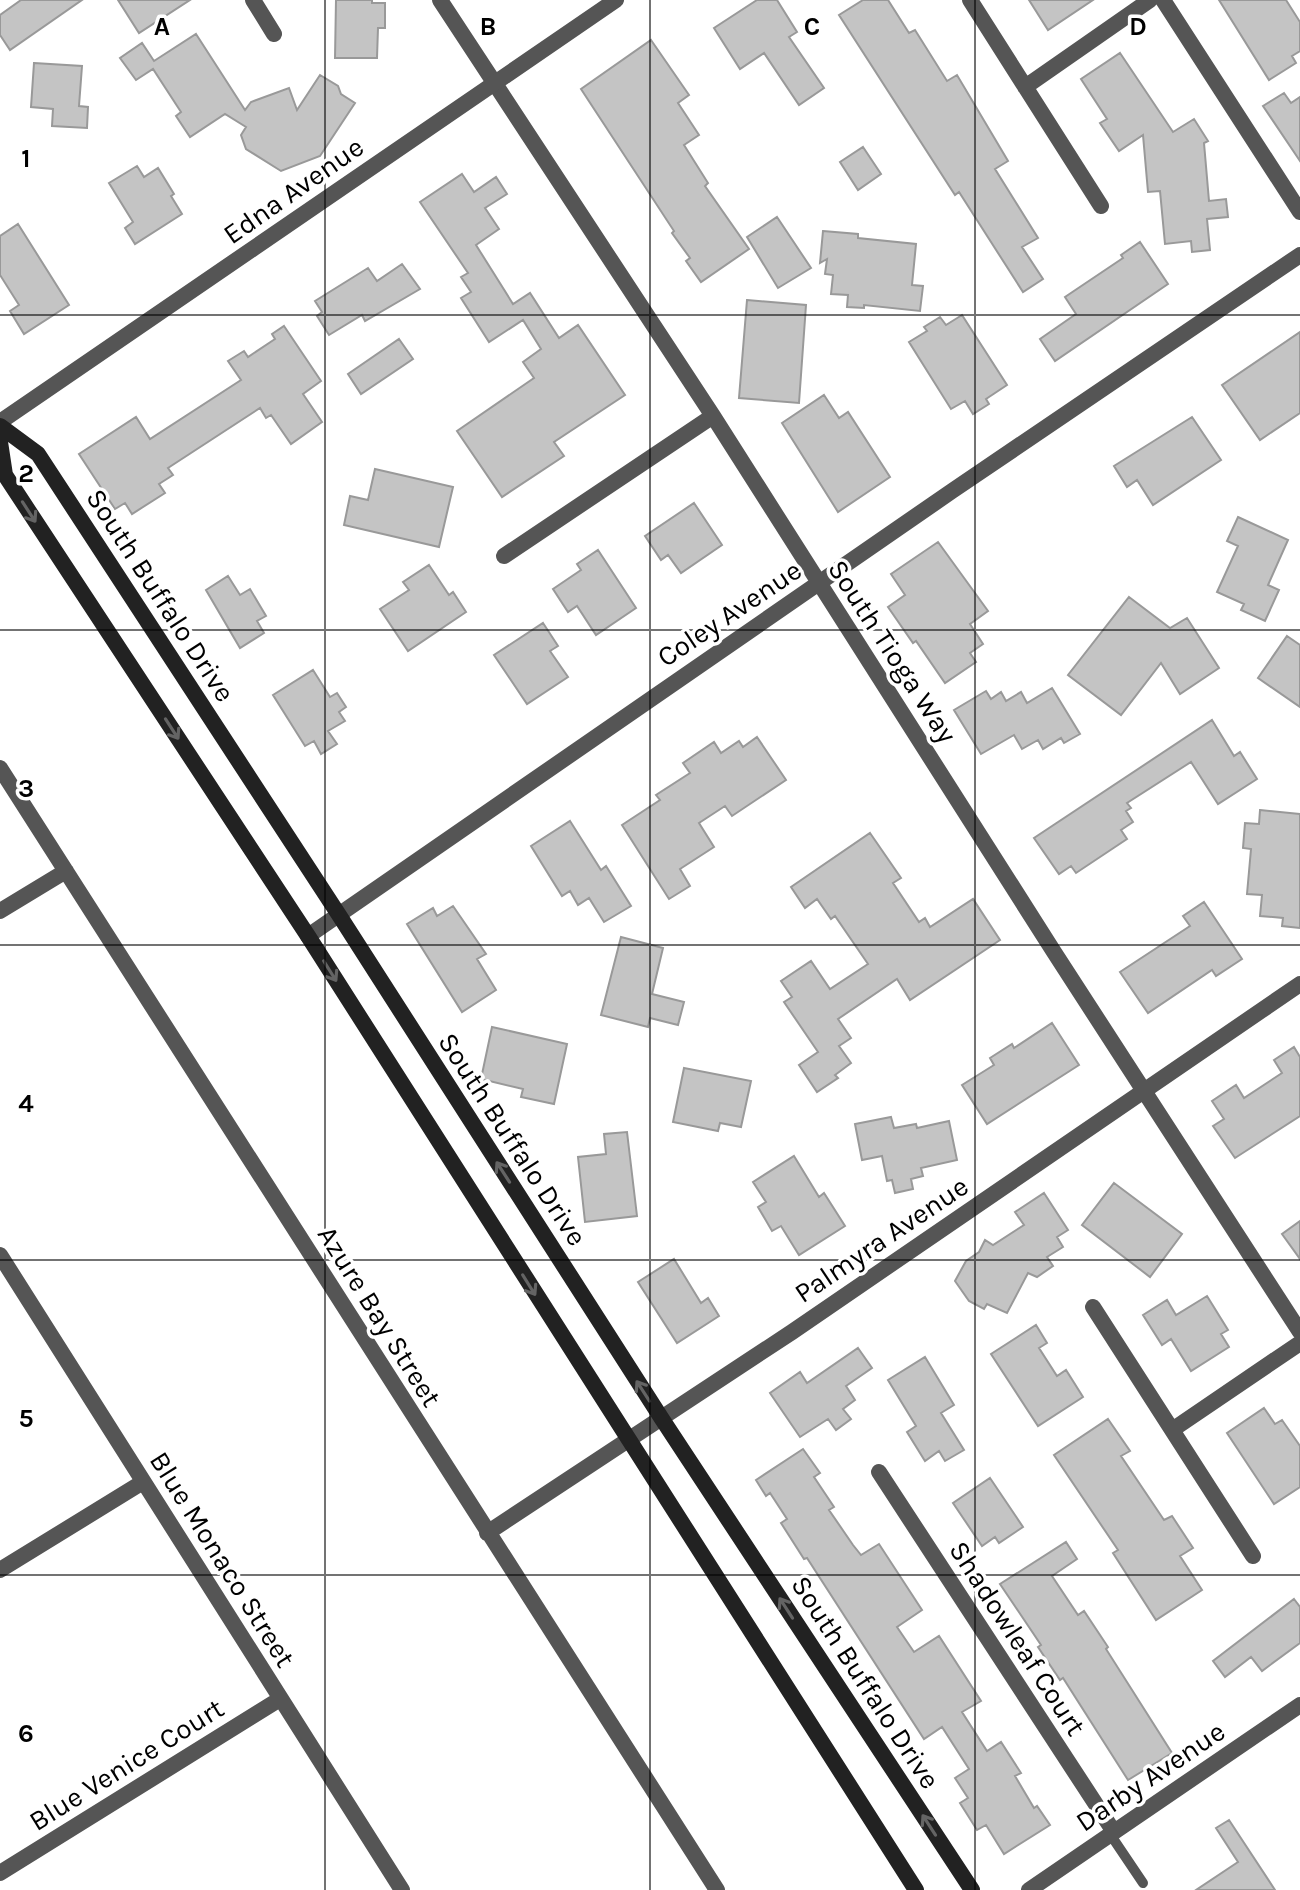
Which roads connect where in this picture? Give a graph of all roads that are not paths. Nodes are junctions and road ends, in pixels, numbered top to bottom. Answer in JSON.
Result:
{"nodes":[{"id":1,"x":253,"y":0,"type":"edge"},
{"id":2,"x":440,"y":0,"type":"edge"},
{"id":3,"x":616,"y":0,"type":"edge"},
{"id":4,"x":970,"y":0,"type":"edge"},
{"id":5,"x":1150,"y":0,"type":"edge"},
{"id":6,"x":1163,"y":0,"type":"edge"},
{"id":7,"x":274,"y":34,"type":"dead end"},
{"id":8,"x":493,"y":84,"type":"junction"},
{"id":9,"x":1025,"y":87,"type":"junction"},
{"id":10,"x":1101,"y":206,"type":"dead end"},
{"id":11,"x":1300,"y":212,"type":"edge"},
{"id":12,"x":1300,"y":255,"type":"edge"},
{"id":13,"x":713,"y":416,"type":"junction"},
{"id":14,"x":0,"y":424,"type":"edge"},
{"id":15,"x":0,"y":442,"type":"edge"},
{"id":16,"x":504,"y":556,"type":"dead end"},
{"id":17,"x":818,"y":583,"type":"junction"},
{"id":18,"x":0,"y":768,"type":"edge"},
{"id":19,"x":66,"y":871,"type":"junction"},
{"id":20,"x":0,"y":911,"type":"edge"},
{"id":21,"x":339,"y":915,"type":"junction"},
{"id":22,"x":308,"y":936,"type":"junction"},
{"id":23,"x":1300,"y":984,"type":"edge"},
{"id":24,"x":1144,"y":1091,"type":"junction"},
{"id":25,"x":0,"y":1255,"type":"edge"},
{"id":26,"x":1093,"y":1307,"type":"dead end"},
{"id":27,"x":1300,"y":1332,"type":"edge"},
{"id":28,"x":1300,"y":1343,"type":"edge"},
{"id":29,"x":662,"y":1419,"type":"junction"},
{"id":30,"x":1172,"y":1430,"type":"junction"},
{"id":31,"x":629,"y":1441,"type":"junction"},
{"id":32,"x":879,"y":1472,"type":"dead end"},
{"id":33,"x":143,"y":1482,"type":"junction"},
{"id":34,"x":487,"y":1533,"type":"junction"},
{"id":35,"x":1253,"y":1556,"type":"dead end"},
{"id":36,"x":0,"y":1570,"type":"edge"},
{"id":37,"x":280,"y":1699,"type":"junction"},
{"id":38,"x":1300,"y":1705,"type":"edge"},
{"id":39,"x":1112,"y":1833,"type":"junction"},
{"id":40,"x":0,"y":1873,"type":"edge"},
{"id":41,"x":1143,"y":1883,"type":"dead end"},
{"id":42,"x":402,"y":1890,"type":"edge"},
{"id":43,"x":717,"y":1890,"type":"edge"},
{"id":44,"x":916,"y":1890,"type":"edge"},
{"id":45,"x":972,"y":1890,"type":"edge"},
{"id":46,"x":1029,"y":1890,"type":"edge"}],
"edges":[{"from":1,"to":7,"type":"street"},
{"from":2,"to":8,"type":"street","name":"South Tioga Way"},
{"from":3,"to":8,"type":"street","name":"Edna Avenue"},
{"from":4,"to":9,"type":"street"},
{"from":5,"to":9,"type":"street"},
{"from":6,"to":11,"type":"street"},
{"from":8,"to":13,"type":"street","name":"South Tioga Way"},
{"from":8,"to":14,"type":"street","name":"Edna Avenue"},
{"from":9,"to":10,"type":"street"},
{"from":12,"to":17,"type":"street","name":"Coley Avenue"},
{"from":13,"to":16,"type":"street"},
{"from":13,"to":17,"type":"street","name":"South Tioga Way"},
{"from":14,"to":21,"type":"main road","name":"South Buffalo Drive"},
{"from":15,"to":22,"type":"main road","one_way":true},
{"from":17,"to":21,"type":"street","name":"Coley Avenue"},
{"from":17,"to":24,"type":"street","name":"South Tioga Way"},
{"from":18,"to":19,"type":"street","name":"Azure Bay Street"},
{"from":19,"to":20,"type":"street"},
{"from":19,"to":34,"type":"street","name":"Azure Bay Street"},
{"from":21,"to":22,"type":"street","name":"Coley Avenue"},
{"from":29,"to":21,"type":"main road","name":"South Buffalo Drive","one_way":true},
{"from":22,"to":31,"type":"main road","one_way":true},
{"from":23,"to":24,"type":"street","name":"Palmyra Avenue"},
{"from":24,"to":27,"type":"street","name":"South Tioga Way"},
{"from":24,"to":29,"type":"street","name":"Palmyra Avenue"},
{"from":25,"to":33,"type":"street","name":"Blue Monaco Street"},
{"from":26,"to":30,"type":"street"},
{"from":28,"to":30,"type":"street"},
{"from":29,"to":31,"type":"street","name":"Palmyra Avenue"},
{"from":45,"to":29,"type":"main road","name":"South Buffalo Drive","one_way":true},
{"from":30,"to":35,"type":"street"},
{"from":31,"to":34,"type":"street","name":"Palmyra Avenue"},
{"from":31,"to":44,"type":"main road"},
{"from":32,"to":39,"type":"street","name":"Shadowleaf Court"},
{"from":33,"to":36,"type":"street"},
{"from":33,"to":37,"type":"street","name":"Blue Monaco Street"},
{"from":34,"to":43,"type":"street","name":"Azure Bay Street"},
{"from":37,"to":40,"type":"street","name":"Blue Venice Court"},
{"from":37,"to":42,"type":"street","name":"Blue Monaco Street"},
{"from":38,"to":39,"type":"street","name":"Darby Avenue"},
{"from":39,"to":41,"type":"lane"},
{"from":39,"to":46,"type":"street","name":"Darby Avenue"}]}
